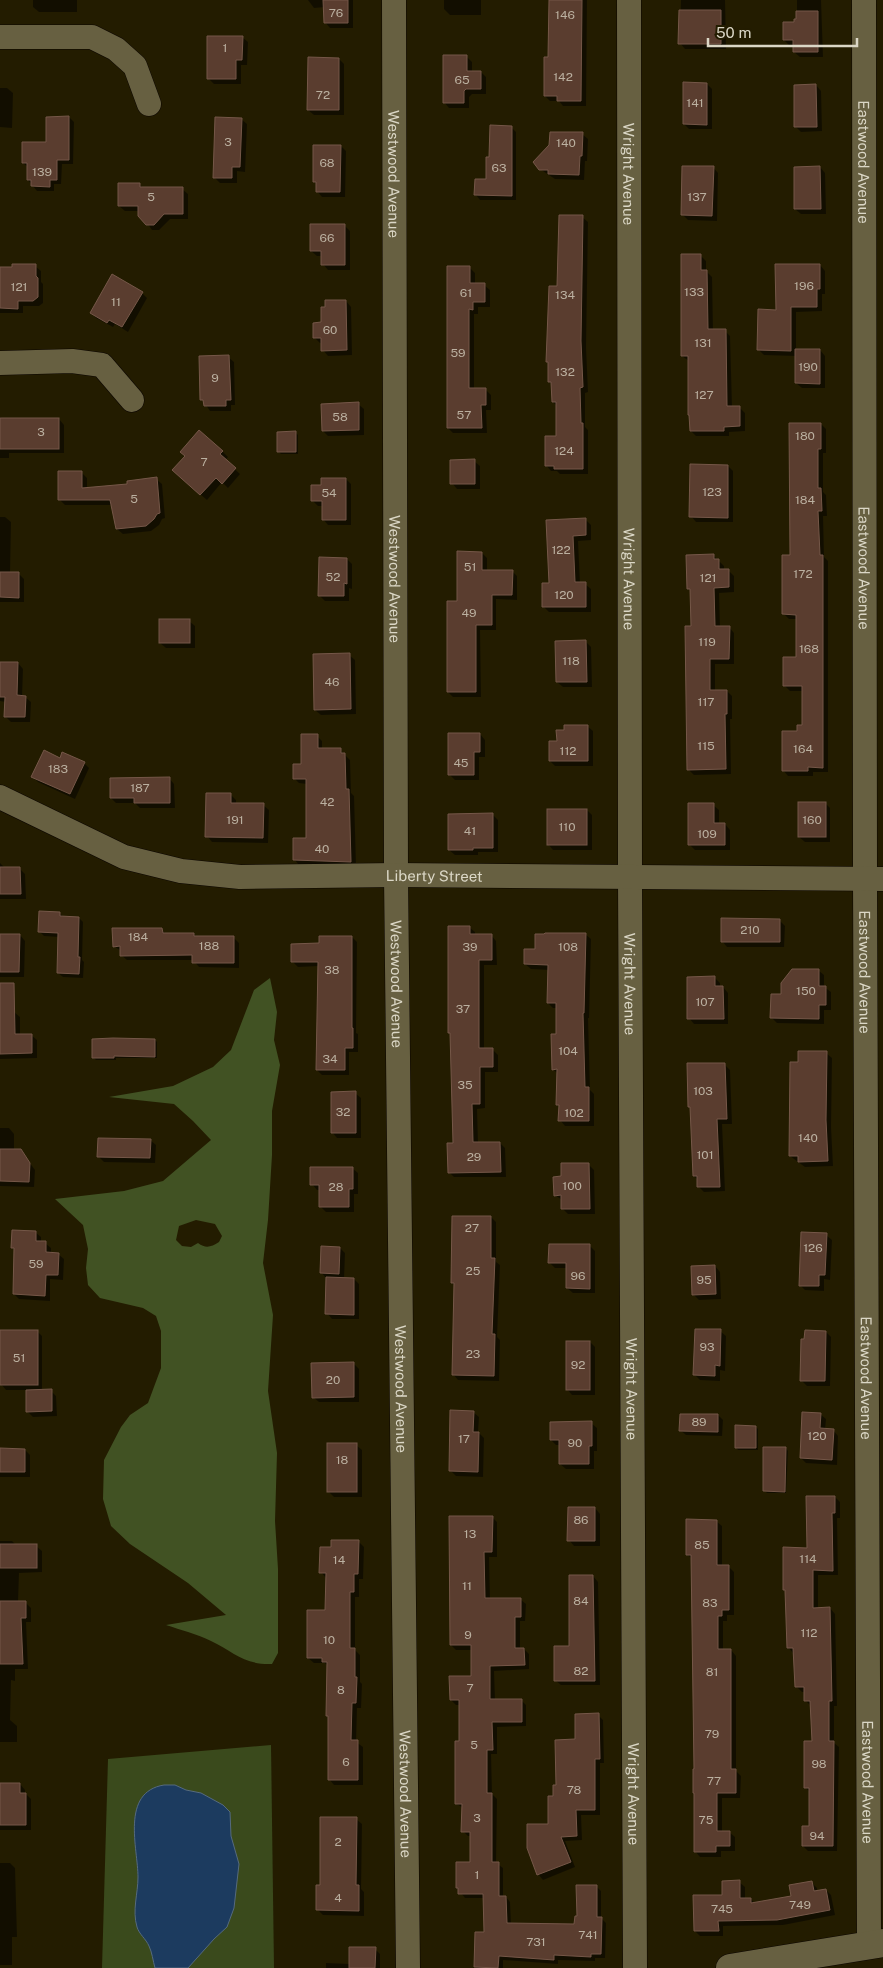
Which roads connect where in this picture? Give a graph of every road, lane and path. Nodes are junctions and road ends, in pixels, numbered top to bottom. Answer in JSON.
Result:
{"nodes":[{"id":1,"x":394,"y":0,"type":"edge"},
{"id":2,"x":629,"y":0,"type":"edge"},
{"id":3,"x":864,"y":0,"type":"edge"},
{"id":4,"x":0,"y":37,"type":"edge"},
{"id":5,"x":149,"y":104,"type":"dead end"},
{"id":6,"x":0,"y":363,"type":"edge"},
{"id":7,"x":132,"y":400,"type":"dead end"},
{"id":8,"x":0,"y":797,"type":"edge"},
{"id":9,"x":396,"y":875,"type":"junction"},
{"id":10,"x":630,"y":878,"type":"junction"},
{"id":11,"x":874,"y":878,"type":"edge"},
{"id":12,"x":876,"y":1944,"type":"edge"},
{"id":13,"x":408,"y":1968,"type":"edge"},
{"id":14,"x":635,"y":1968,"type":"edge"},
{"id":15,"x":730,"y":1968,"type":"edge"}],
"edges":[{"from":1,"to":9,"type":"street","name":"Westwood Avenue"},
{"from":2,"to":10,"type":"street","name":"Wright Avenue"},
{"from":3,"to":11,"type":"street","name":"Eastwood Avenue"},
{"from":4,"to":5,"type":"street"},
{"from":6,"to":7,"type":"street"},
{"from":8,"to":9,"type":"street","name":"Liberty Street"},
{"from":9,"to":10,"type":"street","name":"Liberty Street"},
{"from":9,"to":13,"type":"street","name":"Westwood Avenue"},
{"from":10,"to":11,"type":"street","name":"Liberty Street"},
{"from":10,"to":14,"type":"street","name":"Wright Avenue"},
{"from":11,"to":12,"type":"street","name":"Eastwood Avenue"},
{"from":12,"to":15,"type":"street"}]}
